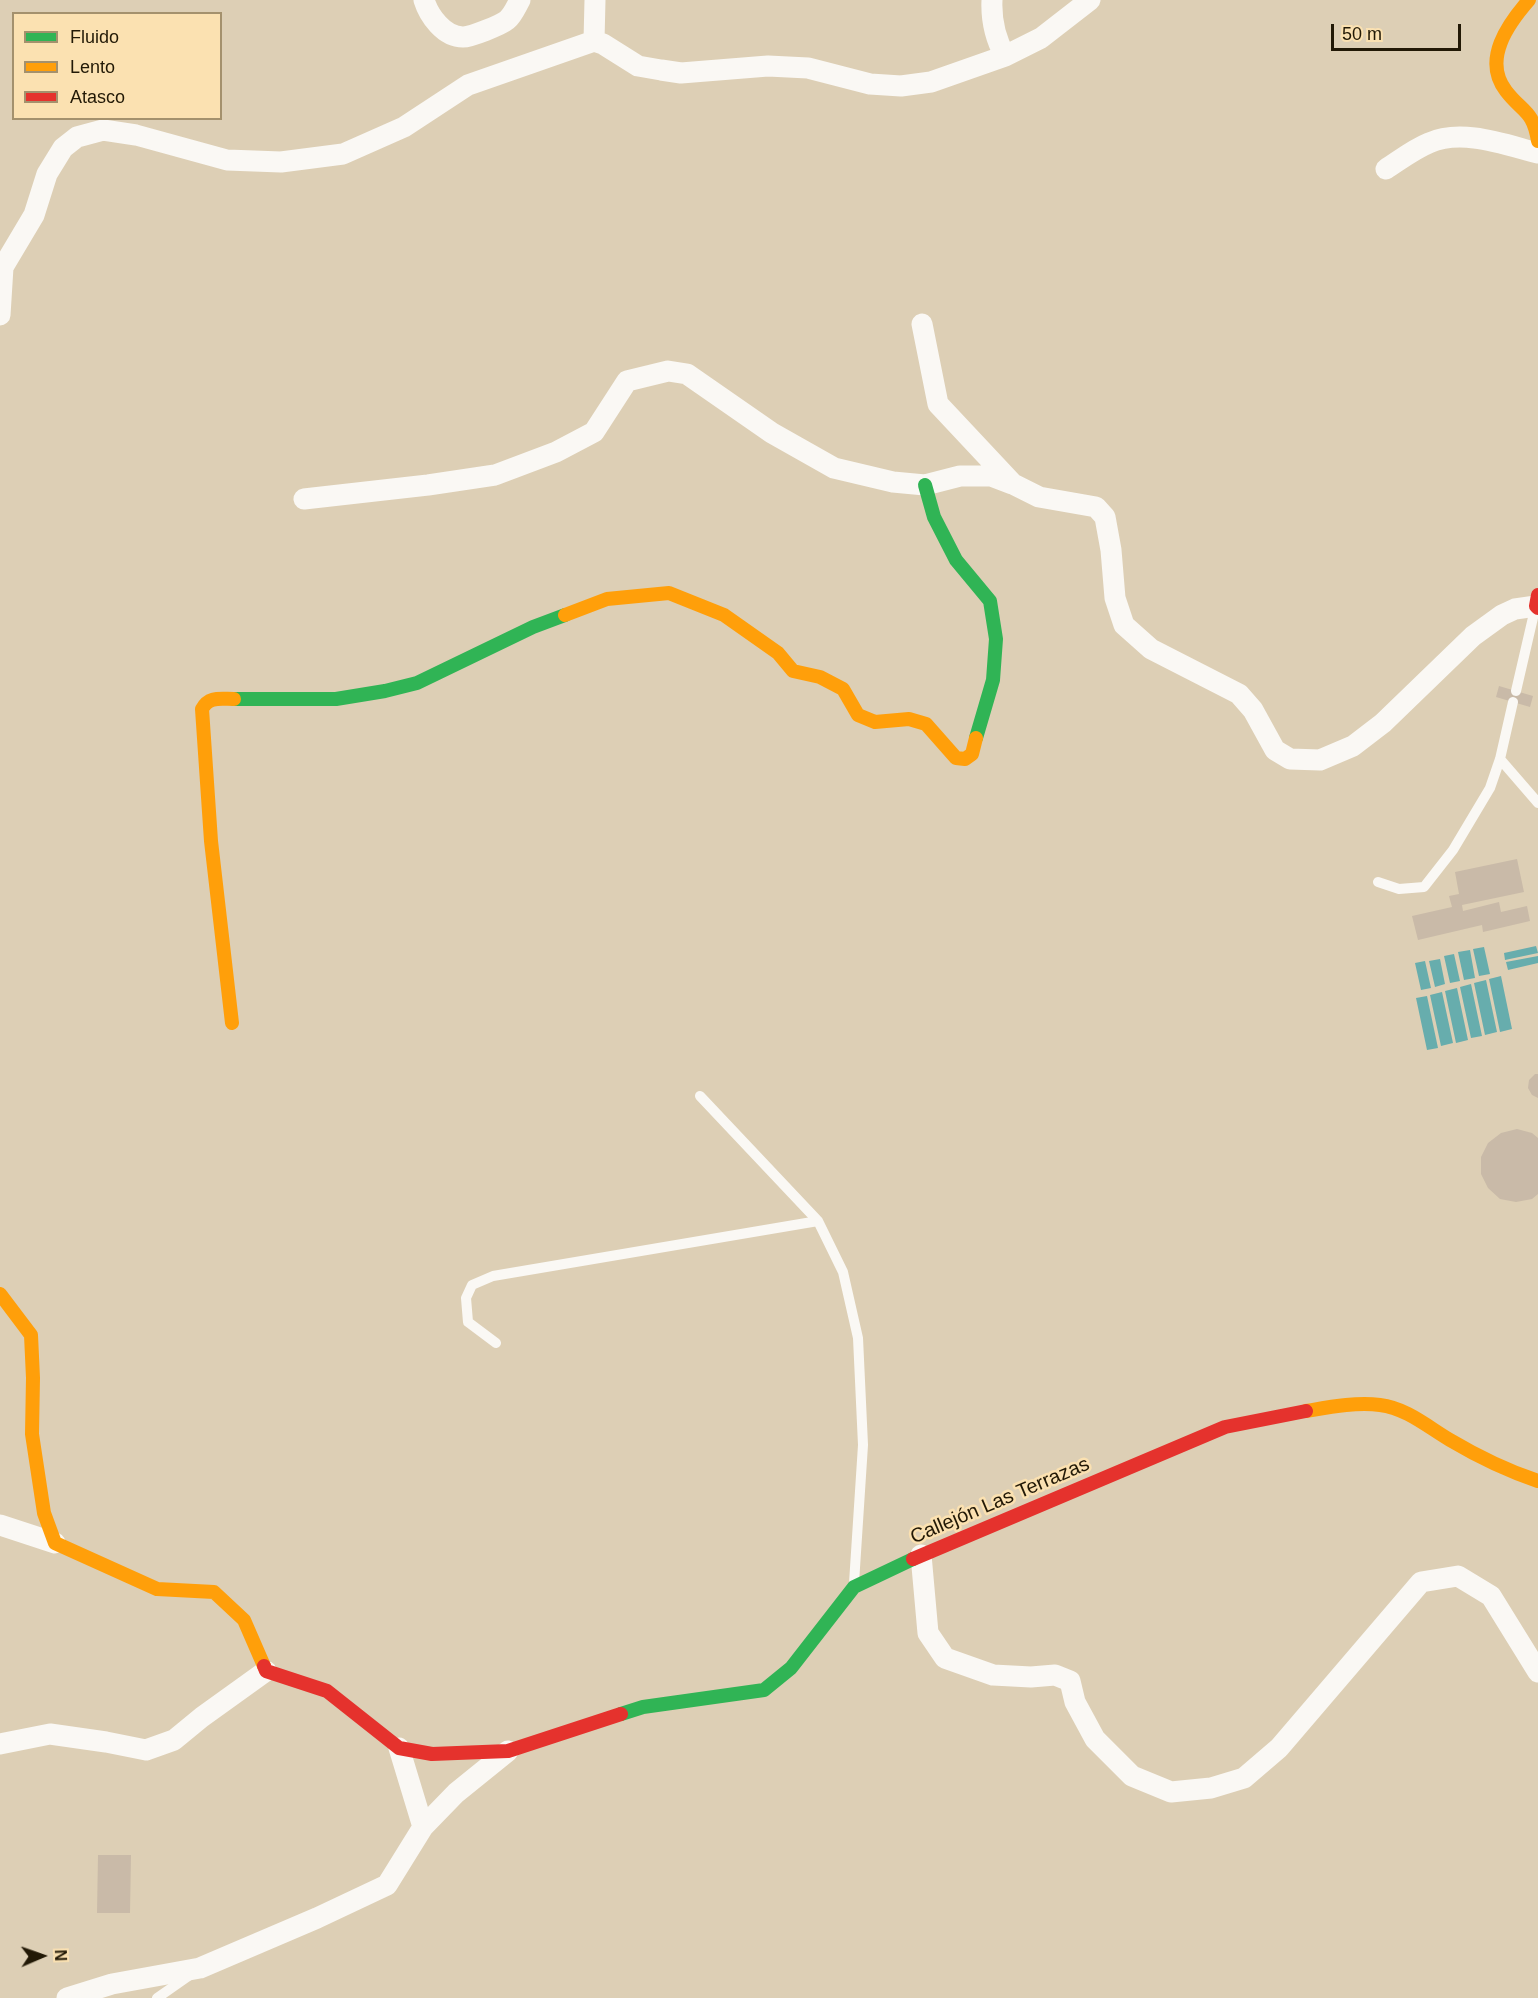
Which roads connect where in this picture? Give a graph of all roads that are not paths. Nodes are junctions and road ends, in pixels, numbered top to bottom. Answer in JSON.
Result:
{"nodes":[{"id":1,"x":424,"y":0,"type":"edge"},
{"id":2,"x":520,"y":0,"type":"edge"},
{"id":3,"x":595,"y":0,"type":"edge"},
{"id":4,"x":992,"y":0,"type":"edge"},
{"id":5,"x":1090,"y":0,"type":"edge"},
{"id":6,"x":1529,"y":0,"type":"edge"},
{"id":7,"x":594,"y":41,"type":"junction"},
{"id":8,"x":1005,"y":56,"type":"junction"},
{"id":9,"x":1538,"y":141,"type":"edge"},
{"id":10,"x":1538,"y":153,"type":"edge"},
{"id":11,"x":1386,"y":169,"type":"dead end"},
{"id":12,"x":0,"y":315,"type":"edge"},
{"id":13,"x":921,"y":324,"type":"dead end"},
{"id":14,"x":1013,"y":484,"type":"junction"},
{"id":15,"x":925,"y":485,"type":"junction"},
{"id":16,"x":304,"y":499,"type":"dead end"},
{"id":17,"x":1537,"y":603,"type":"edge"},
{"id":18,"x":1500,"y":759,"type":"junction"},
{"id":19,"x":1538,"y":803,"type":"edge"},
{"id":20,"x":1378,"y":882,"type":"dead end"},
{"id":21,"x":232,"y":1023,"type":"dead end"},
{"id":22,"x":700,"y":1096,"type":"dead end"},
{"id":23,"x":818,"y":1221,"type":"junction"},
{"id":24,"x":0,"y":1294,"type":"edge"},
{"id":25,"x":496,"y":1343,"type":"dead end"},
{"id":26,"x":1538,"y":1481,"type":"edge"},
{"id":27,"x":0,"y":1525,"type":"edge"},
{"id":28,"x":55,"y":1544,"type":"junction"},
{"id":29,"x":921,"y":1555,"type":"junction"},
{"id":30,"x":854,"y":1587,"type":"junction"},
{"id":31,"x":266,"y":1671,"type":"junction"},
{"id":32,"x":1538,"y":1672,"type":"edge"},
{"id":33,"x":0,"y":1744,"type":"edge"},
{"id":34,"x":399,"y":1748,"type":"junction"},
{"id":35,"x":508,"y":1751,"type":"junction"},
{"id":36,"x":423,"y":1827,"type":"junction"},
{"id":37,"x":200,"y":1968,"type":"junction"},
{"id":38,"x":67,"y":1998,"type":"edge"},
{"id":39,"x":158,"y":1998,"type":"edge"}],
"edges":[{"from":1,"to":2,"type":"street"},
{"from":3,"to":7,"type":"street"},
{"from":4,"to":8,"type":"street"},
{"from":5,"to":8,"type":"street"},
{"from":6,"to":9,"type":"street"},
{"from":7,"to":8,"type":"street"},
{"from":7,"to":12,"type":"street"},
{"from":10,"to":11,"type":"street"},
{"from":13,"to":14,"type":"street"},
{"from":14,"to":15,"type":"street"},
{"from":14,"to":17,"type":"street"},
{"from":15,"to":16,"type":"street"},
{"from":15,"to":21,"type":"street"},
{"from":17,"to":18,"type":"lane"},
{"from":18,"to":19,"type":"lane"},
{"from":18,"to":20,"type":"lane"},
{"from":22,"to":23,"type":"lane"},
{"from":23,"to":25,"type":"lane"},
{"from":23,"to":30,"type":"lane"},
{"from":24,"to":28,"type":"street"},
{"from":26,"to":29,"type":"street","name":"Callejón Las Terrazas"},
{"from":27,"to":28,"type":"street"},
{"from":28,"to":31,"type":"street"},
{"from":29,"to":30,"type":"street","name":"Callejón Las Terrazas"},
{"from":29,"to":32,"type":"street"},
{"from":30,"to":35,"type":"street","name":"Callejón Las Terrazas"},
{"from":31,"to":33,"type":"street"},
{"from":31,"to":34,"type":"street"},
{"from":34,"to":35,"type":"street","name":"Callejón Las Terrazas"},
{"from":34,"to":36,"type":"street"},
{"from":35,"to":36,"type":"street"},
{"from":36,"to":37,"type":"street"},
{"from":37,"to":38,"type":"street"},
{"from":37,"to":39,"type":"lane"}]}
